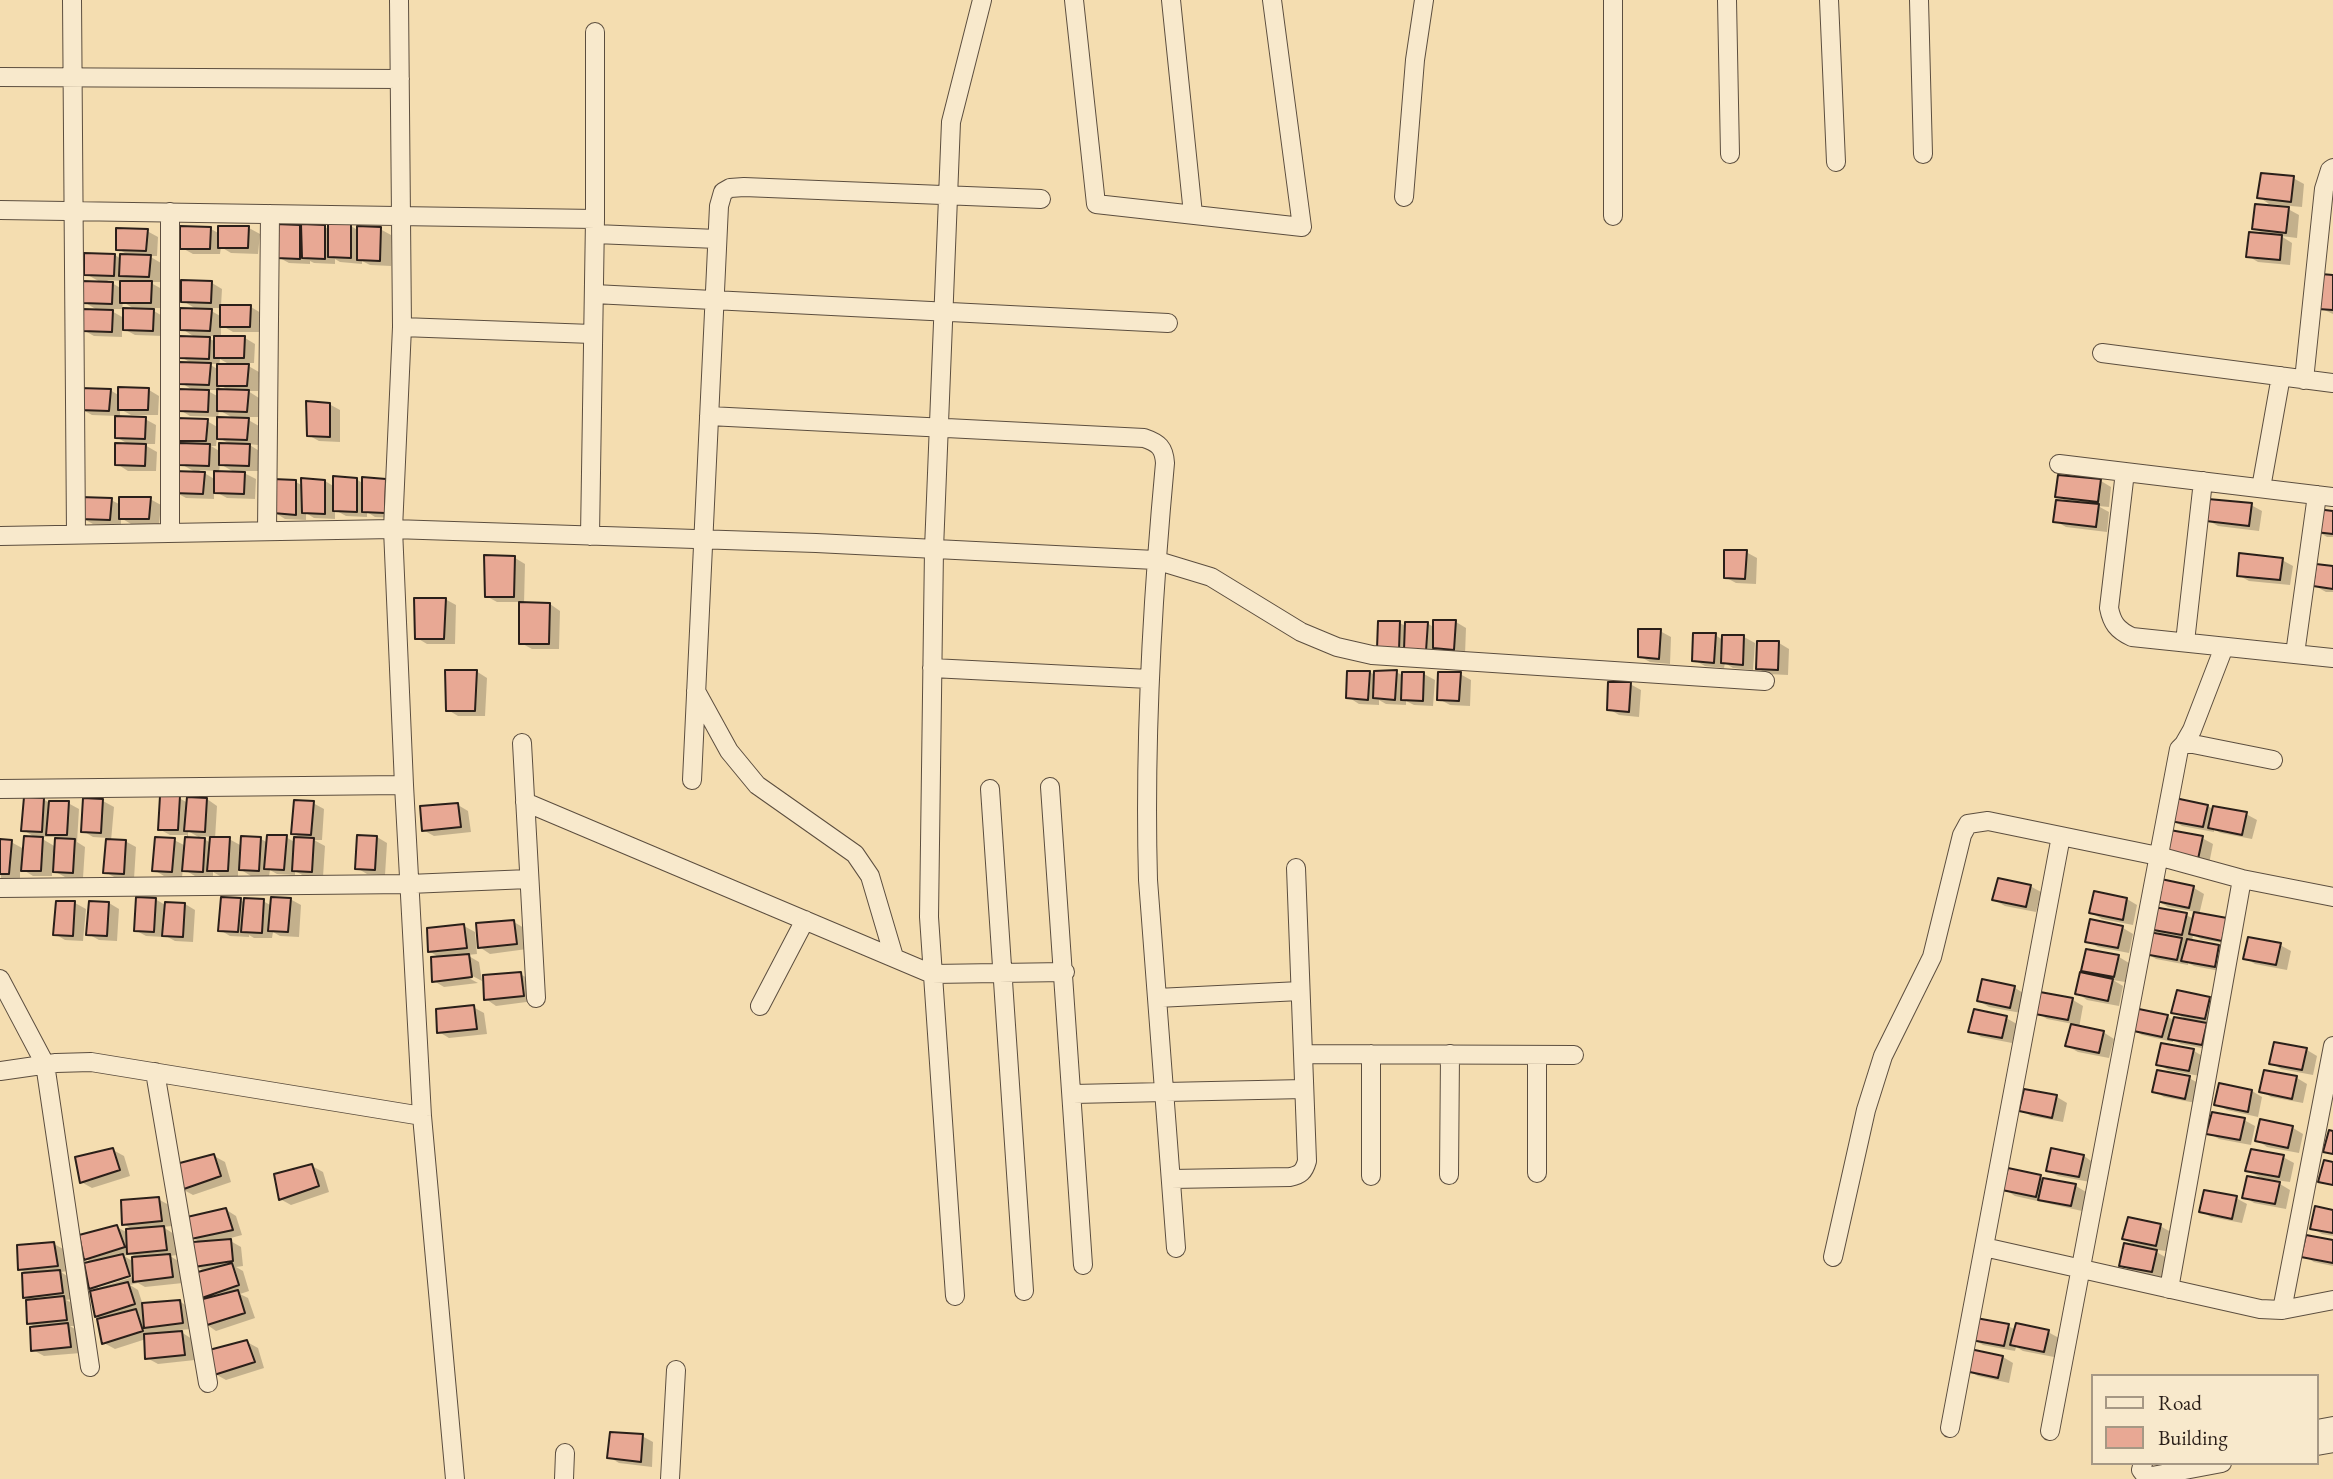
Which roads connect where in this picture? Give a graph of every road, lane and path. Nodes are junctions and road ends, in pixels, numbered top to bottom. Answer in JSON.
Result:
{"nodes":[{"id":1,"x":72,"y":0,"type":"edge"},
{"id":2,"x":399,"y":0,"type":"edge"},
{"id":3,"x":982,"y":0,"type":"edge"},
{"id":4,"x":1074,"y":0,"type":"edge"},
{"id":5,"x":1171,"y":0,"type":"edge"},
{"id":6,"x":1272,"y":0,"type":"edge"},
{"id":7,"x":1424,"y":0,"type":"edge"},
{"id":8,"x":1613,"y":0,"type":"edge"},
{"id":9,"x":1727,"y":0,"type":"edge"},
{"id":10,"x":1829,"y":0,"type":"edge"},
{"id":11,"x":1919,"y":0,"type":"edge"},
{"id":12,"x":595,"y":32,"type":"dead end"},
{"id":13,"x":0,"y":77,"type":"edge"},
{"id":14,"x":72,"y":78,"type":"junction"},
{"id":15,"x":400,"y":79,"type":"junction"},
{"id":16,"x":1730,"y":154,"type":"dead end"},
{"id":17,"x":1923,"y":154,"type":"dead end"},
{"id":18,"x":1836,"y":162,"type":"dead end"},
{"id":19,"x":2333,"y":168,"type":"edge"},
{"id":20,"x":948,"y":195,"type":"junction"},
{"id":21,"x":1404,"y":197,"type":"dead end"},
{"id":22,"x":1041,"y":200,"type":"dead end"},
{"id":23,"x":0,"y":210,"type":"edge"},
{"id":24,"x":74,"y":211,"type":"junction"},
{"id":25,"x":170,"y":212,"type":"junction"},
{"id":26,"x":270,"y":214,"type":"junction"},
{"id":27,"x":1193,"y":214,"type":"junction"},
{"id":28,"x":402,"y":216,"type":"junction"},
{"id":29,"x":1614,"y":216,"type":"dead end"},
{"id":30,"x":595,"y":226,"type":"junction"},
{"id":31,"x":717,"y":239,"type":"junction"},
{"id":32,"x":2325,"y":253,"type":"edge"},
{"id":33,"x":594,"y":294,"type":"junction"},
{"id":34,"x":715,"y":300,"type":"junction"},
{"id":35,"x":943,"y":312,"type":"junction"},
{"id":36,"x":1168,"y":323,"type":"dead end"},
{"id":37,"x":402,"y":327,"type":"junction"},
{"id":38,"x":592,"y":334,"type":"junction"},
{"id":39,"x":2102,"y":352,"type":"dead end"},
{"id":40,"x":2281,"y":376,"type":"junction"},
{"id":41,"x":2304,"y":380,"type":"junction"},
{"id":42,"x":2333,"y":383,"type":"edge"},
{"id":43,"x":709,"y":416,"type":"junction"},
{"id":44,"x":939,"y":428,"type":"junction"},
{"id":45,"x":2059,"y":464,"type":"dead end"},
{"id":46,"x":2125,"y":472,"type":"junction"},
{"id":47,"x":2203,"y":481,"type":"junction"},
{"id":48,"x":2260,"y":488,"type":"junction"},
{"id":49,"x":2325,"y":496,"type":"edge"},
{"id":50,"x":393,"y":529,"type":"junction"},
{"id":51,"x":267,"y":531,"type":"junction"},
{"id":52,"x":170,"y":532,"type":"junction"},
{"id":53,"x":76,"y":534,"type":"junction"},
{"id":54,"x":0,"y":536,"type":"edge"},
{"id":55,"x":590,"y":536,"type":"junction"},
{"id":56,"x":703,"y":539,"type":"junction"},
{"id":57,"x":934,"y":549,"type":"junction"},
{"id":58,"x":1155,"y":560,"type":"junction"},
{"id":59,"x":2185,"y":642,"type":"junction"},
{"id":60,"x":2224,"y":647,"type":"junction"},
{"id":61,"x":2295,"y":654,"type":"junction"},
{"id":62,"x":2333,"y":659,"type":"edge"},
{"id":63,"x":932,"y":668,"type":"junction"},
{"id":64,"x":1149,"y":679,"type":"junction"},
{"id":65,"x":1765,"y":681,"type":"dead end"},
{"id":66,"x":696,"y":691,"type":"junction"},
{"id":67,"x":522,"y":743,"type":"dead end"},
{"id":68,"x":2184,"y":744,"type":"junction"},
{"id":69,"x":2273,"y":760,"type":"dead end"},
{"id":70,"x":692,"y":780,"type":"dead end"},
{"id":71,"x":404,"y":785,"type":"junction"},
{"id":72,"x":1050,"y":787,"type":"dead end"},
{"id":73,"x":0,"y":789,"type":"edge"},
{"id":74,"x":990,"y":789,"type":"dead end"},
{"id":75,"x":525,"y":802,"type":"junction"},
{"id":76,"x":2061,"y":836,"type":"junction"},
{"id":77,"x":2158,"y":856,"type":"junction"},
{"id":78,"x":1296,"y":868,"type":"dead end"},
{"id":79,"x":529,"y":879,"type":"junction"},
{"id":80,"x":2242,"y":879,"type":"junction"},
{"id":81,"x":409,"y":884,"type":"junction"},
{"id":82,"x":0,"y":888,"type":"edge"},
{"id":83,"x":2333,"y":897,"type":"edge"},
{"id":84,"x":805,"y":920,"type":"junction"},
{"id":85,"x":894,"y":957,"type":"junction"},
{"id":86,"x":1065,"y":972,"type":"junction"},
{"id":87,"x":1003,"y":973,"type":"junction"},
{"id":88,"x":932,"y":974,"type":"junction"},
{"id":89,"x":0,"y":979,"type":"edge"},
{"id":90,"x":1300,"y":991,"type":"junction"},
{"id":91,"x":536,"y":998,"type":"dead end"},
{"id":92,"x":1157,"y":998,"type":"junction"},
{"id":93,"x":761,"y":1006,"type":"dead end"},
{"id":94,"x":2333,"y":1046,"type":"edge"},
{"id":95,"x":1303,"y":1054,"type":"junction"},
{"id":96,"x":1371,"y":1054,"type":"junction"},
{"id":97,"x":1450,"y":1054,"type":"junction"},
{"id":98,"x":1536,"y":1055,"type":"junction"},
{"id":99,"x":1574,"y":1055,"type":"dead end"},
{"id":100,"x":45,"y":1064,"type":"junction"},
{"id":101,"x":0,"y":1071,"type":"edge"},
{"id":102,"x":155,"y":1072,"type":"junction"},
{"id":103,"x":1304,"y":1089,"type":"junction"},
{"id":104,"x":1164,"y":1092,"type":"junction"},
{"id":105,"x":1073,"y":1094,"type":"junction"},
{"id":106,"x":422,"y":1116,"type":"junction"},
{"id":107,"x":1537,"y":1173,"type":"dead end"},
{"id":108,"x":1449,"y":1175,"type":"dead end"},
{"id":109,"x":1371,"y":1176,"type":"dead end"},
{"id":110,"x":1171,"y":1179,"type":"junction"},
{"id":111,"x":1984,"y":1247,"type":"junction"},
{"id":112,"x":1176,"y":1248,"type":"dead end"},
{"id":113,"x":1833,"y":1257,"type":"dead end"},
{"id":114,"x":1083,"y":1265,"type":"dead end"},
{"id":115,"x":2080,"y":1269,"type":"junction"},
{"id":116,"x":2169,"y":1289,"type":"junction"},
{"id":117,"x":1024,"y":1291,"type":"dead end"},
{"id":118,"x":954,"y":1296,"type":"dead end"},
{"id":119,"x":2333,"y":1300,"type":"edge"},
{"id":120,"x":2281,"y":1310,"type":"junction"},
{"id":121,"x":90,"y":1367,"type":"dead end"},
{"id":122,"x":676,"y":1370,"type":"dead end"},
{"id":123,"x":208,"y":1383,"type":"dead end"},
{"id":124,"x":1950,"y":1428,"type":"dead end"},
{"id":125,"x":2050,"y":1431,"type":"dead end"},
{"id":126,"x":565,"y":1453,"type":"dead end"},
{"id":127,"x":2142,"y":1465,"type":"edge"},
{"id":128,"x":2211,"y":1465,"type":"edge"},
{"id":129,"x":455,"y":1479,"type":"edge"},
{"id":130,"x":564,"y":1479,"type":"edge"},
{"id":131,"x":670,"y":1479,"type":"edge"}],
"edges":[{"from":1,"to":14,"type":"street"},
{"from":2,"to":15,"type":"street"},
{"from":3,"to":20,"type":"street"},
{"from":4,"to":27,"type":"street"},
{"from":5,"to":27,"type":"street"},
{"from":6,"to":27,"type":"street"},
{"from":7,"to":21,"type":"street"},
{"from":8,"to":29,"type":"street"},
{"from":9,"to":16,"type":"street"},
{"from":10,"to":18,"type":"street"},
{"from":11,"to":17,"type":"street"},
{"from":12,"to":30,"type":"street"},
{"from":13,"to":14,"type":"street"},
{"from":14,"to":15,"type":"street"},
{"from":14,"to":24,"type":"street"},
{"from":15,"to":28,"type":"street"},
{"from":19,"to":32,"type":"street"},
{"from":20,"to":22,"type":"street"},
{"from":20,"to":31,"type":"street"},
{"from":20,"to":35,"type":"street"},
{"from":23,"to":24,"type":"street"},
{"from":24,"to":25,"type":"street"},
{"from":24,"to":53,"type":"street"},
{"from":25,"to":26,"type":"street"},
{"from":25,"to":52,"type":"street"},
{"from":26,"to":28,"type":"street"},
{"from":26,"to":51,"type":"street"},
{"from":28,"to":30,"type":"street"},
{"from":28,"to":37,"type":"street"},
{"from":30,"to":31,"type":"street"},
{"from":30,"to":33,"type":"street"},
{"from":31,"to":34,"type":"street"},
{"from":32,"to":41,"type":"street"},
{"from":33,"to":34,"type":"street"},
{"from":33,"to":38,"type":"street"},
{"from":34,"to":35,"type":"street"},
{"from":34,"to":43,"type":"street"},
{"from":35,"to":36,"type":"street"},
{"from":35,"to":44,"type":"street"},
{"from":37,"to":38,"type":"street"},
{"from":37,"to":50,"type":"street"},
{"from":38,"to":55,"type":"street"},
{"from":39,"to":40,"type":"street"},
{"from":40,"to":41,"type":"street"},
{"from":40,"to":48,"type":"street"},
{"from":41,"to":42,"type":"street"},
{"from":43,"to":44,"type":"street"},
{"from":43,"to":56,"type":"street"},
{"from":44,"to":57,"type":"street"},
{"from":44,"to":58,"type":"street"},
{"from":45,"to":46,"type":"street"},
{"from":46,"to":47,"type":"street"},
{"from":46,"to":59,"type":"street"},
{"from":47,"to":48,"type":"street"},
{"from":47,"to":59,"type":"street"},
{"from":48,"to":49,"type":"street"},
{"from":49,"to":61,"type":"street"},
{"from":50,"to":51,"type":"street"},
{"from":50,"to":55,"type":"street"},
{"from":50,"to":71,"type":"street"},
{"from":51,"to":52,"type":"street"},
{"from":52,"to":53,"type":"street"},
{"from":53,"to":54,"type":"street"},
{"from":55,"to":56,"type":"street"},
{"from":56,"to":57,"type":"street"},
{"from":56,"to":66,"type":"street"},
{"from":57,"to":58,"type":"street"},
{"from":57,"to":63,"type":"street"},
{"from":58,"to":64,"type":"street"},
{"from":58,"to":65,"type":"street"},
{"from":59,"to":60,"type":"street"},
{"from":60,"to":61,"type":"street"},
{"from":60,"to":68,"type":"street"},
{"from":61,"to":62,"type":"street"},
{"from":63,"to":64,"type":"street"},
{"from":63,"to":88,"type":"street"},
{"from":64,"to":92,"type":"street"},
{"from":66,"to":70,"type":"street"},
{"from":66,"to":85,"type":"street"},
{"from":67,"to":75,"type":"street"},
{"from":68,"to":69,"type":"street"},
{"from":68,"to":77,"type":"street"},
{"from":71,"to":73,"type":"street"},
{"from":71,"to":81,"type":"street"},
{"from":72,"to":86,"type":"street"},
{"from":74,"to":87,"type":"street"},
{"from":75,"to":79,"type":"street"},
{"from":75,"to":84,"type":"street"},
{"from":76,"to":77,"type":"street"},
{"from":76,"to":111,"type":"street"},
{"from":76,"to":113,"type":"street"},
{"from":77,"to":80,"type":"street"},
{"from":77,"to":115,"type":"street"},
{"from":78,"to":90,"type":"street"},
{"from":79,"to":81,"type":"street"},
{"from":79,"to":91,"type":"street"},
{"from":80,"to":83,"type":"street"},
{"from":80,"to":116,"type":"street"},
{"from":81,"to":82,"type":"street"},
{"from":81,"to":106,"type":"street"},
{"from":84,"to":85,"type":"street"},
{"from":84,"to":93,"type":"street"},
{"from":85,"to":88,"type":"street"},
{"from":86,"to":87,"type":"street"},
{"from":86,"to":105,"type":"street"},
{"from":87,"to":88,"type":"street"},
{"from":87,"to":117,"type":"street"},
{"from":88,"to":118,"type":"street"},
{"from":89,"to":100,"type":"street"},
{"from":90,"to":92,"type":"street"},
{"from":90,"to":95,"type":"street"},
{"from":92,"to":104,"type":"street"},
{"from":94,"to":120,"type":"street"},
{"from":95,"to":96,"type":"street"},
{"from":95,"to":103,"type":"street"},
{"from":96,"to":97,"type":"street"},
{"from":96,"to":109,"type":"street"},
{"from":97,"to":98,"type":"street"},
{"from":97,"to":108,"type":"street"},
{"from":98,"to":99,"type":"street"},
{"from":98,"to":107,"type":"street"},
{"from":100,"to":101,"type":"street"},
{"from":100,"to":102,"type":"street"},
{"from":100,"to":121,"type":"street"},
{"from":102,"to":106,"type":"street"},
{"from":102,"to":123,"type":"street"},
{"from":103,"to":104,"type":"street"},
{"from":103,"to":110,"type":"street"},
{"from":104,"to":105,"type":"street"},
{"from":104,"to":110,"type":"street"},
{"from":105,"to":114,"type":"street"},
{"from":106,"to":129,"type":"street"},
{"from":110,"to":112,"type":"street"},
{"from":111,"to":115,"type":"street"},
{"from":111,"to":124,"type":"street"},
{"from":115,"to":116,"type":"street"},
{"from":115,"to":125,"type":"street"},
{"from":116,"to":120,"type":"street"},
{"from":119,"to":120,"type":"street"},
{"from":122,"to":131,"type":"street"},
{"from":126,"to":130,"type":"street"},
{"from":127,"to":128,"type":"street"}]}
